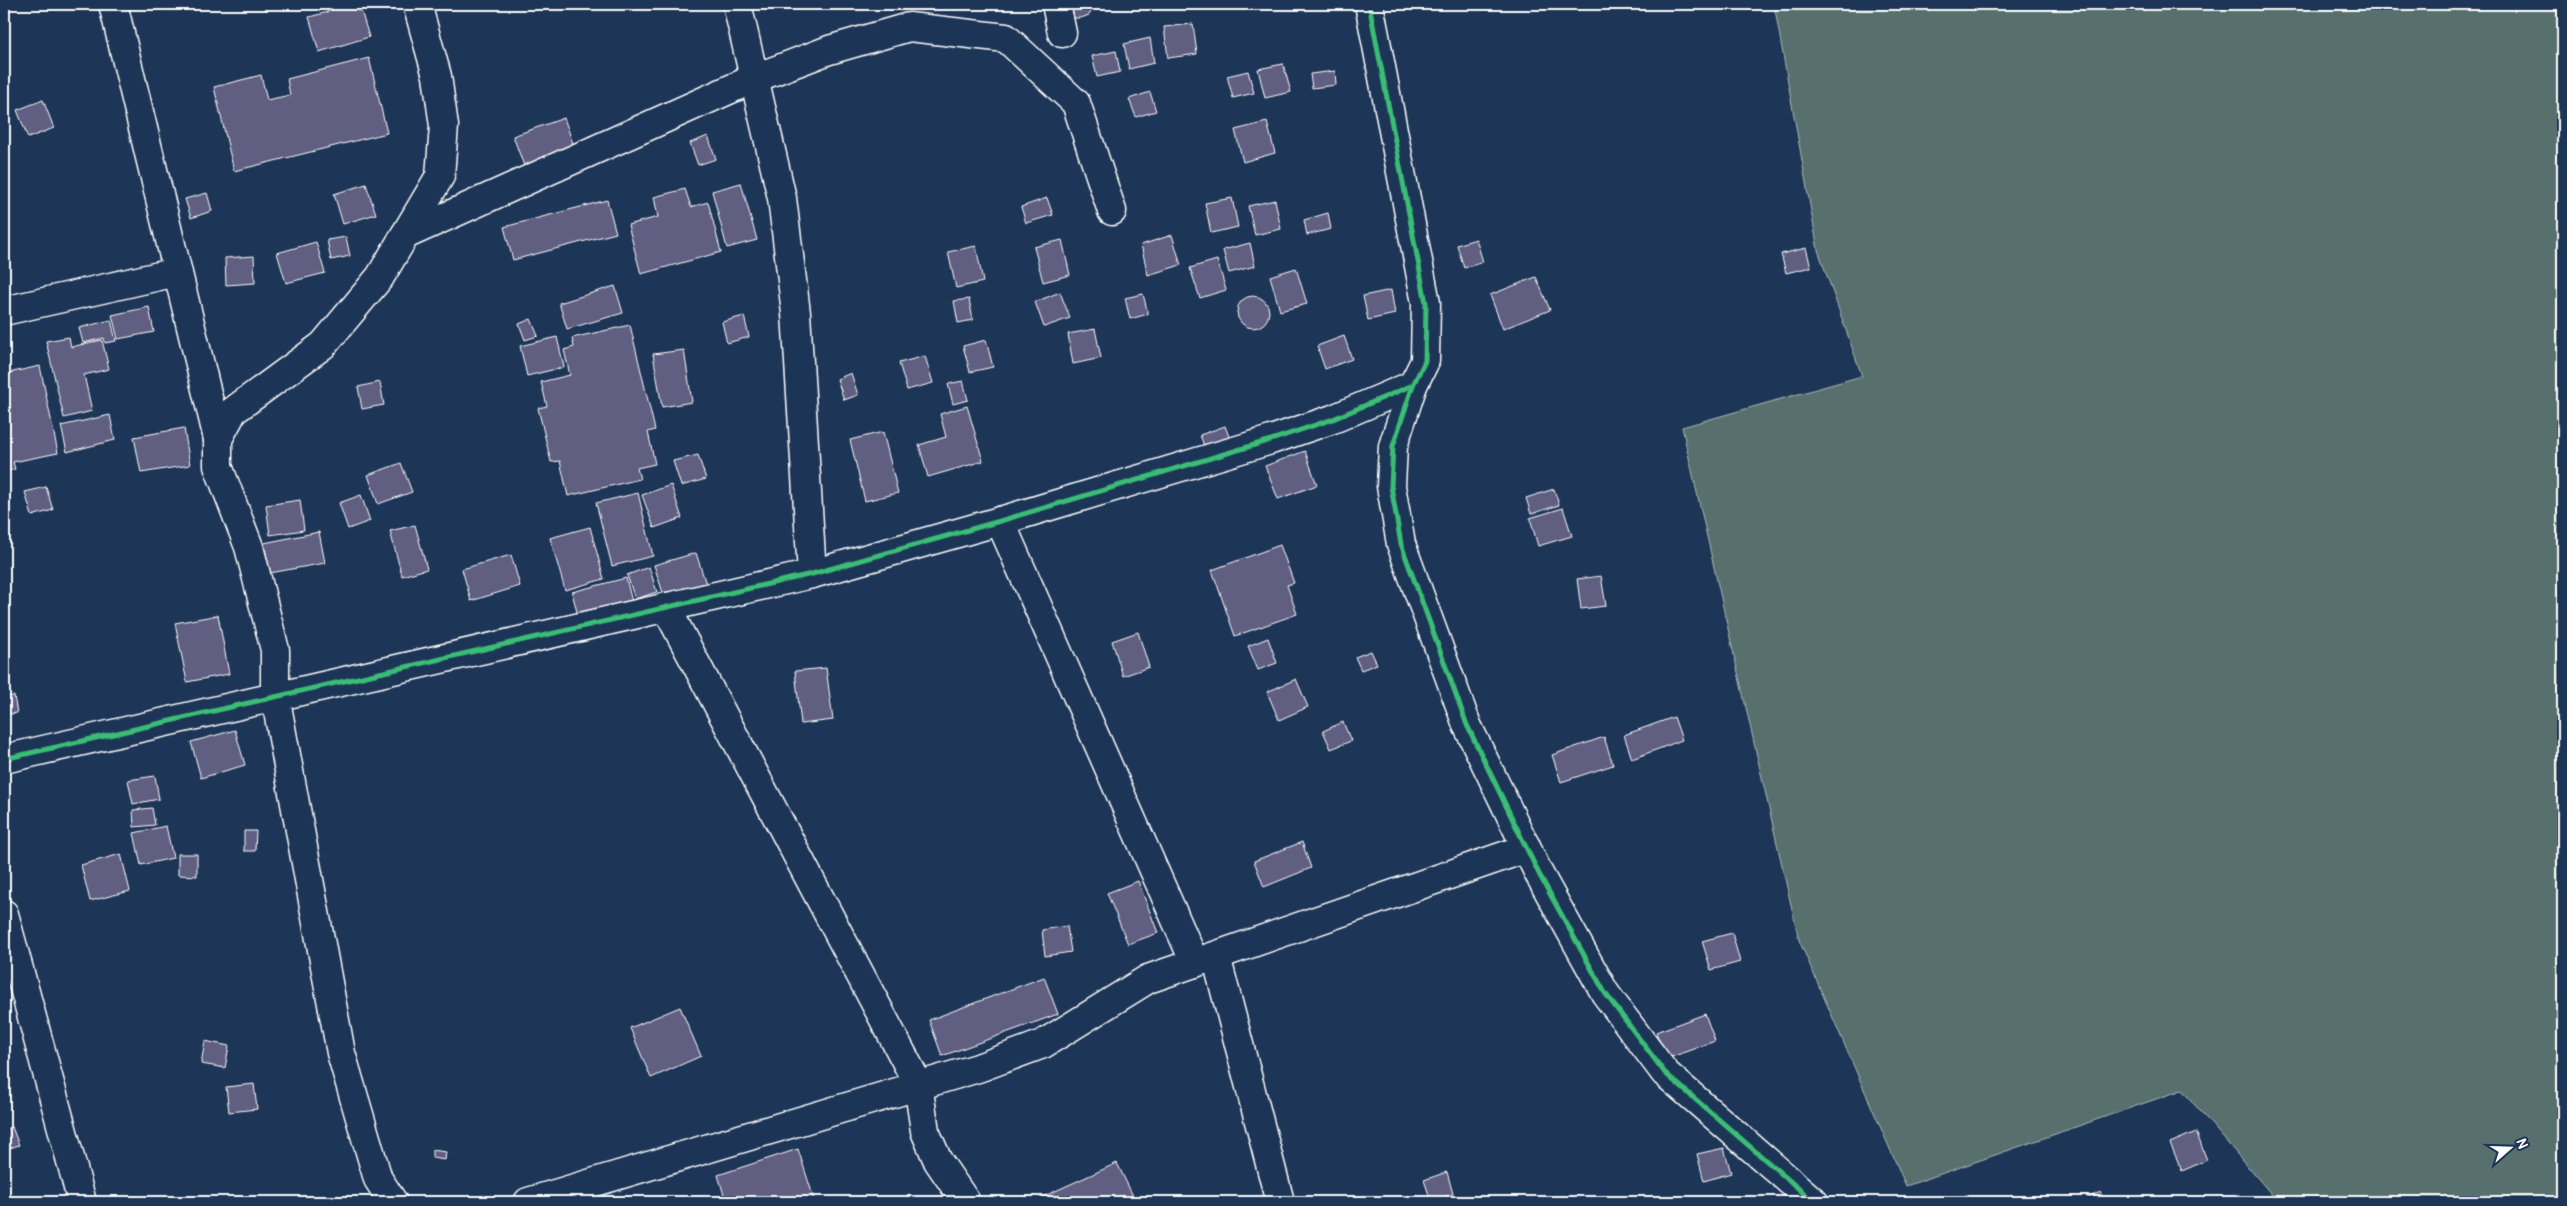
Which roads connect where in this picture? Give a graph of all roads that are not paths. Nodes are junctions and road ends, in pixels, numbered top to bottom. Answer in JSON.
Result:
{"nodes":[{"id":1,"x":113,"y":4,"type":"edge"},
{"id":2,"x":418,"y":4,"type":"edge"},
{"id":3,"x":737,"y":4,"type":"edge"},
{"id":4,"x":1056,"y":4,"type":"edge"},
{"id":5,"x":1368,"y":4,"type":"edge"},
{"id":6,"x":1062,"y":33,"type":"dead end"},
{"id":7,"x":753,"y":80,"type":"junction"},
{"id":8,"x":1112,"y":211,"type":"dead end"},
{"id":9,"x":405,"y":235,"type":"junction"},
{"id":10,"x":177,"y":272,"type":"junction"},
{"id":11,"x":4,"y":311,"type":"edge"},
{"id":12,"x":1414,"y":385,"type":"junction"},
{"id":13,"x":218,"y":439,"type":"junction"},
{"id":14,"x":1000,"y":521,"type":"junction"},
{"id":15,"x":812,"y":574,"type":"junction"},
{"id":16,"x":666,"y":607,"type":"junction"},
{"id":17,"x":275,"y":696,"type":"junction"},
{"id":18,"x":4,"y":759,"type":"edge"},
{"id":19,"x":1527,"y":848,"type":"junction"},
{"id":20,"x":4,"y":914,"type":"edge"},
{"id":21,"x":1205,"y":960,"type":"junction"},
{"id":22,"x":918,"y":1084,"type":"junction"},
{"id":23,"x":82,"y":1202,"type":"edge"},
{"id":24,"x":393,"y":1202,"type":"edge"},
{"id":25,"x":528,"y":1202,"type":"edge"},
{"id":26,"x":966,"y":1202,"type":"edge"},
{"id":27,"x":1280,"y":1202,"type":"edge"},
{"id":28,"x":1814,"y":1202,"type":"edge"}],
"edges":[{"from":1,"to":10,"type":"street"},
{"from":2,"to":9,"type":"street"},
{"from":3,"to":7,"type":"street"},
{"from":4,"to":6,"type":"street"},
{"from":5,"to":12,"type":"street"},
{"from":7,"to":8,"type":"street"},
{"from":7,"to":9,"type":"street"},
{"from":7,"to":15,"type":"street"},
{"from":9,"to":13,"type":"street"},
{"from":10,"to":11,"type":"street"},
{"from":10,"to":13,"type":"street"},
{"from":12,"to":14,"type":"street"},
{"from":12,"to":19,"type":"street"},
{"from":13,"to":17,"type":"street"},
{"from":14,"to":15,"type":"street"},
{"from":14,"to":21,"type":"street"},
{"from":15,"to":16,"type":"street"},
{"from":16,"to":17,"type":"street"},
{"from":16,"to":22,"type":"street"},
{"from":17,"to":18,"type":"street"},
{"from":17,"to":24,"type":"street"},
{"from":19,"to":21,"type":"street"},
{"from":19,"to":28,"type":"street"},
{"from":20,"to":23,"type":"street"},
{"from":21,"to":22,"type":"street"},
{"from":21,"to":27,"type":"street"},
{"from":22,"to":25,"type":"street"},
{"from":22,"to":26,"type":"street"}]}
